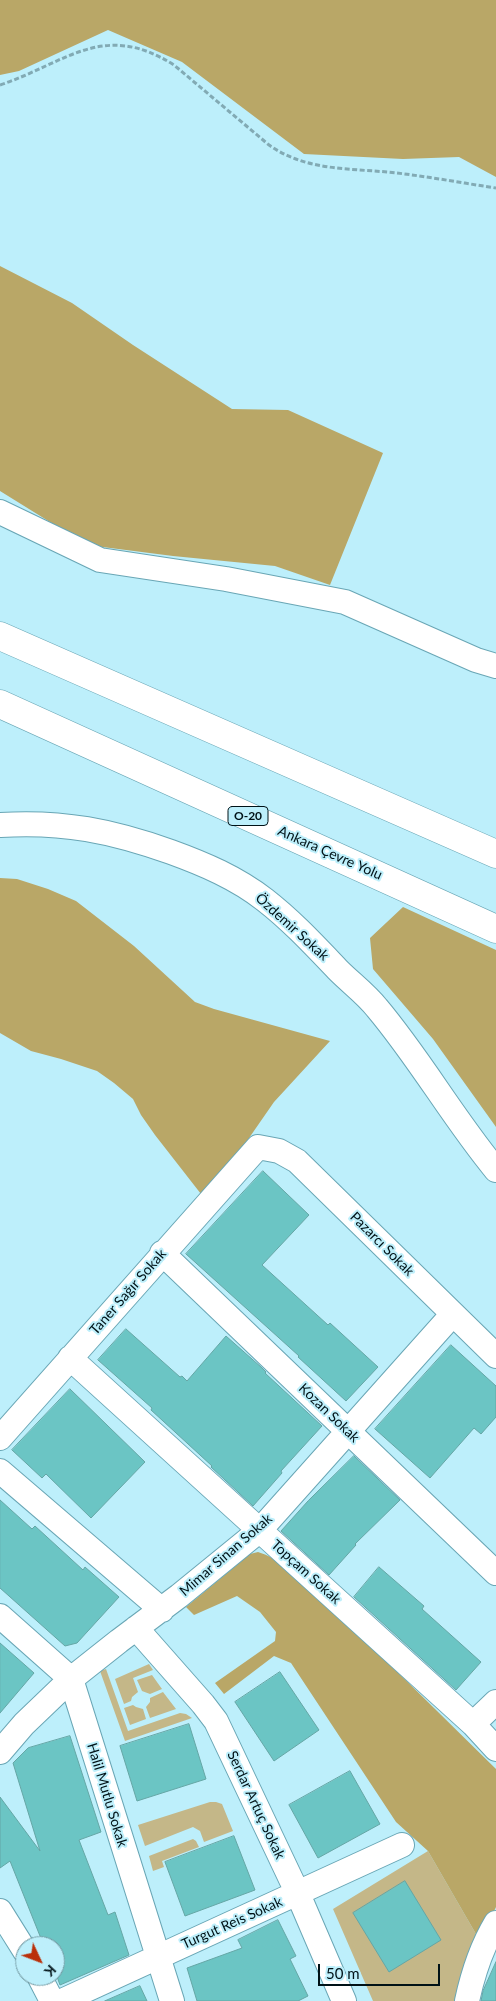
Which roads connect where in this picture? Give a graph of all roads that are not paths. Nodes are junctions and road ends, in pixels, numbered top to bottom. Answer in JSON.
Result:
{"nodes":[{"id":1,"x":0,"y":512,"type":"edge"},
{"id":2,"x":0,"y":636,"type":"edge"},
{"id":3,"x":496,"y":666,"type":"edge"},
{"id":4,"x":0,"y":704,"type":"edge"},
{"id":5,"x":0,"y":825,"type":"edge"},
{"id":6,"x":496,"y":854,"type":"edge"},
{"id":7,"x":496,"y":928,"type":"edge"},
{"id":8,"x":258,"y":1147,"type":"joint"},
{"id":9,"x":496,"y":1170,"type":"edge"},
{"id":10,"x":162,"y":1253,"type":"junction"},
{"id":11,"x":452,"y":1315,"type":"junction"},
{"id":12,"x":496,"y":1356,"type":"edge"},
{"id":13,"x":70,"y":1358,"type":"junction"},
{"id":14,"x":348,"y":1431,"type":"junction"},
{"id":15,"x":0,"y":1438,"type":"edge"},
{"id":16,"x":0,"y":1471,"type":"edge"},
{"id":17,"x":260,"y":1530,"type":"junction"},
{"id":18,"x":496,"y":1573,"type":"edge"},
{"id":19,"x":162,"y":1610,"type":"junction"},
{"id":20,"x":0,"y":1616,"type":"edge"},
{"id":21,"x":0,"y":1628,"type":"edge"},
{"id":22,"x":136,"y":1628,"type":"junction"},
{"id":23,"x":71,"y":1679,"type":"junction"},
{"id":24,"x":496,"y":1702,"type":"edge"},
{"id":25,"x":473,"y":1724,"type":"junction"},
{"id":26,"x":0,"y":1738,"type":"edge"},
{"id":27,"x":496,"y":1748,"type":"edge"},
{"id":28,"x":0,"y":1752,"type":"edge"},
{"id":29,"x":402,"y":1845,"type":"dead end"},
{"id":30,"x":298,"y":1894,"type":"junction"},
{"id":31,"x":2,"y":1919,"type":"edge"},
{"id":32,"x":496,"y":1923,"type":"edge"},
{"id":33,"x":15,"y":1937,"type":"edge"},
{"id":34,"x":157,"y":1956,"type":"junction"},
{"id":35,"x":44,"y":1986,"type":"edge"},
{"id":36,"x":52,"y":2001,"type":"edge"},
{"id":37,"x":62,"y":2001,"type":"edge"},
{"id":38,"x":172,"y":2001,"type":"edge"},
{"id":39,"x":344,"y":2001,"type":"edge"},
{"id":40,"x":467,"y":2001,"type":"edge"}],
"edges":[{"from":1,"to":3,"type":"street"},
{"from":2,"to":6,"type":"highway"},
{"from":4,"to":7,"type":"highway","name":"Ankara Çevre Yolu","number":"O-20"},
{"from":5,"to":9,"type":"street","name":"Özdemir Sokak"},
{"from":8,"to":10,"type":"street","name":"Taner Sağır Sokak"},
{"from":8,"to":11,"type":"street","name":"Pazarcı Sokak"},
{"from":10,"to":13,"type":"street","name":"Taner Sağır Sokak"},
{"from":10,"to":14,"type":"street","name":"Kozan Sokak"},
{"from":11,"to":12,"type":"street","name":"Pazarcı Sokak"},
{"from":11,"to":14,"type":"street","name":"Mimar Sinan Sokak"},
{"from":13,"to":15,"type":"street","name":"Taner Sağır Sokak"},
{"from":13,"to":17,"type":"street","name":"Topçam Sokak"},
{"from":14,"to":17,"type":"street","name":"Mimar Sinan Sokak"},
{"from":14,"to":18,"type":"street","name":"Kozan Sokak"},
{"from":16,"to":19,"type":"street"},
{"from":17,"to":19,"type":"street","name":"Mimar Sinan Sokak"},
{"from":17,"to":25,"type":"street","name":"Topçam Sokak"},
{"from":19,"to":22,"type":"street","name":"Mimar Sinan Sokak"},
{"from":20,"to":23,"type":"street"},
{"from":21,"to":26,"type":"street"},
{"from":22,"to":23,"type":"street","name":"Mimar Sinan Sokak"},
{"from":22,"to":30,"type":"street","name":"Serdar Artuç Sokak"},
{"from":23,"to":28,"type":"street","name":"Mimar Sinan Sokak"},
{"from":23,"to":34,"type":"street","name":"Halil Mutlu Sokak"},
{"from":24,"to":25,"type":"street"},
{"from":25,"to":27,"type":"street","name":"Topçam Sokak"},
{"from":29,"to":30,"type":"street","name":"Turgut Reis Sokak"},
{"from":30,"to":34,"type":"street","name":"Turgut Reis Sokak"},
{"from":30,"to":39,"type":"street","name":"Serdar Artuç Sokak"},
{"from":31,"to":33,"type":"street"},
{"from":32,"to":40,"type":"street"},
{"from":34,"to":37,"type":"street","name":"Turgut Reis Sokak"},
{"from":34,"to":38,"type":"street","name":"Halil Mutlu Sokak"},
{"from":35,"to":36,"type":"street"}]}
